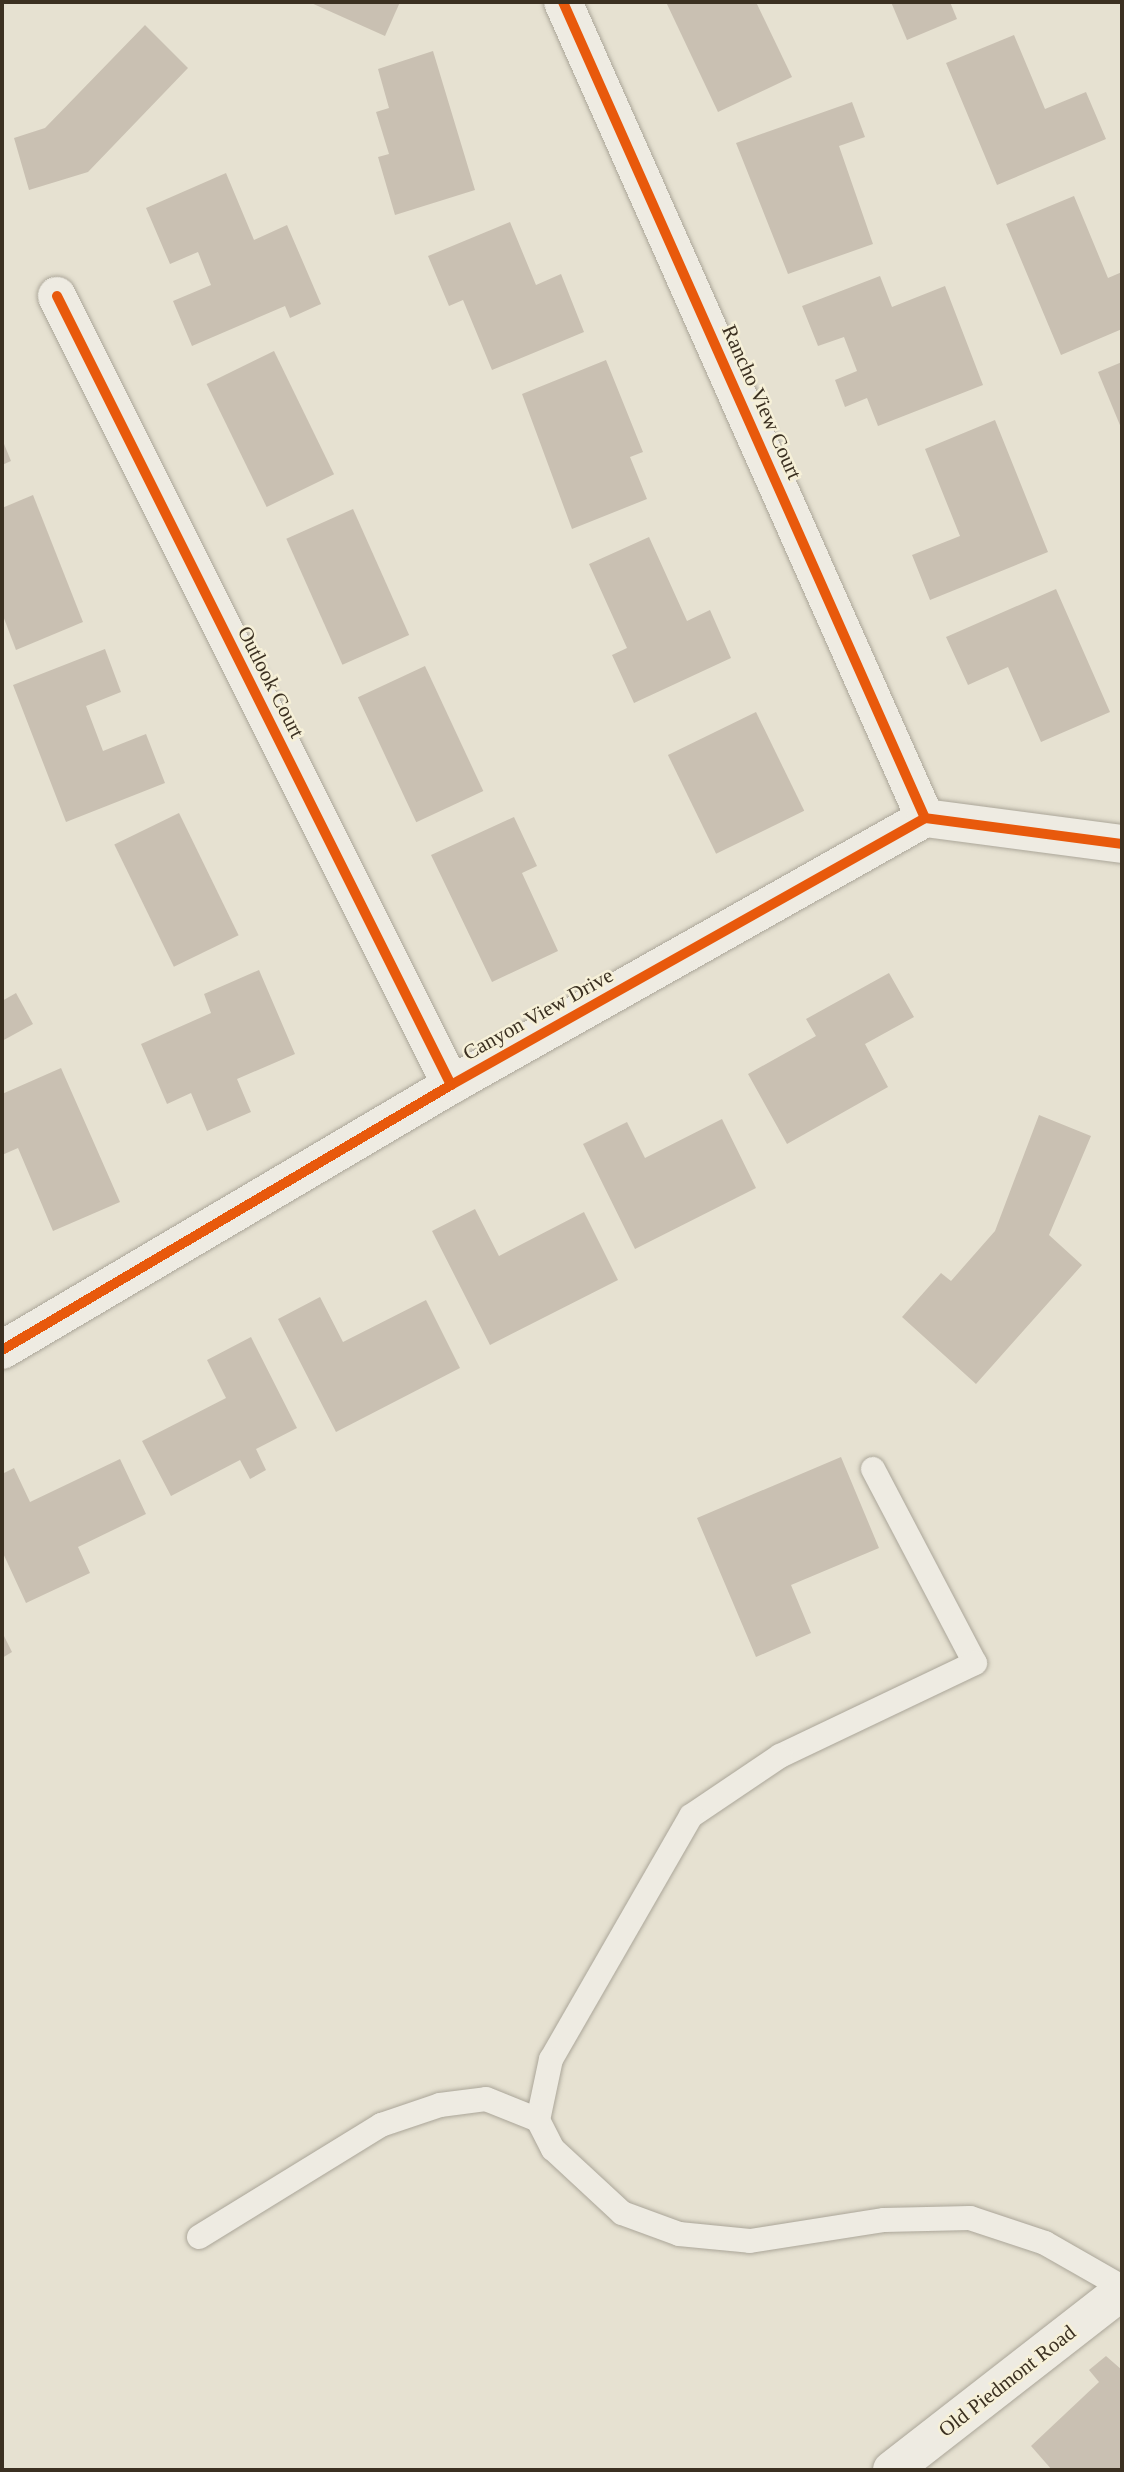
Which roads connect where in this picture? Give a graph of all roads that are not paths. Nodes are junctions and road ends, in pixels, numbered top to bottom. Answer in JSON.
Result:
{"nodes":[{"id":1,"x":564,"y":2,"type":"edge"},
{"id":2,"x":57,"y":296,"type":"dead end"},
{"id":3,"x":925,"y":818,"type":"junction"},
{"id":4,"x":1122,"y":844,"type":"edge"},
{"id":5,"x":451,"y":1085,"type":"junction"},
{"id":6,"x":2,"y":1350,"type":"edge"},
{"id":7,"x":873,"y":1469,"type":"dead end"},
{"id":8,"x":538,"y":2120,"type":"junction"},
{"id":9,"x":199,"y":2237,"type":"dead end"},
{"id":10,"x":1122,"y":2289,"type":"edge"},
{"id":11,"x":892,"y":2470,"type":"edge"}],
"edges":[{"from":1,"to":3,"type":"street","name":"Rancho View Court"},
{"from":2,"to":5,"type":"street","name":"Outlook Court"},
{"from":3,"to":4,"type":"street"},
{"from":3,"to":5,"type":"street","name":"Canyon View Drive"},
{"from":5,"to":6,"type":"street","name":"Canyon View Drive"},
{"from":7,"to":8,"type":"lane"},
{"from":8,"to":9,"type":"lane"},
{"from":8,"to":10,"type":"lane"},
{"from":10,"to":11,"type":"street","name":"Old Piedmont Road"}]}
